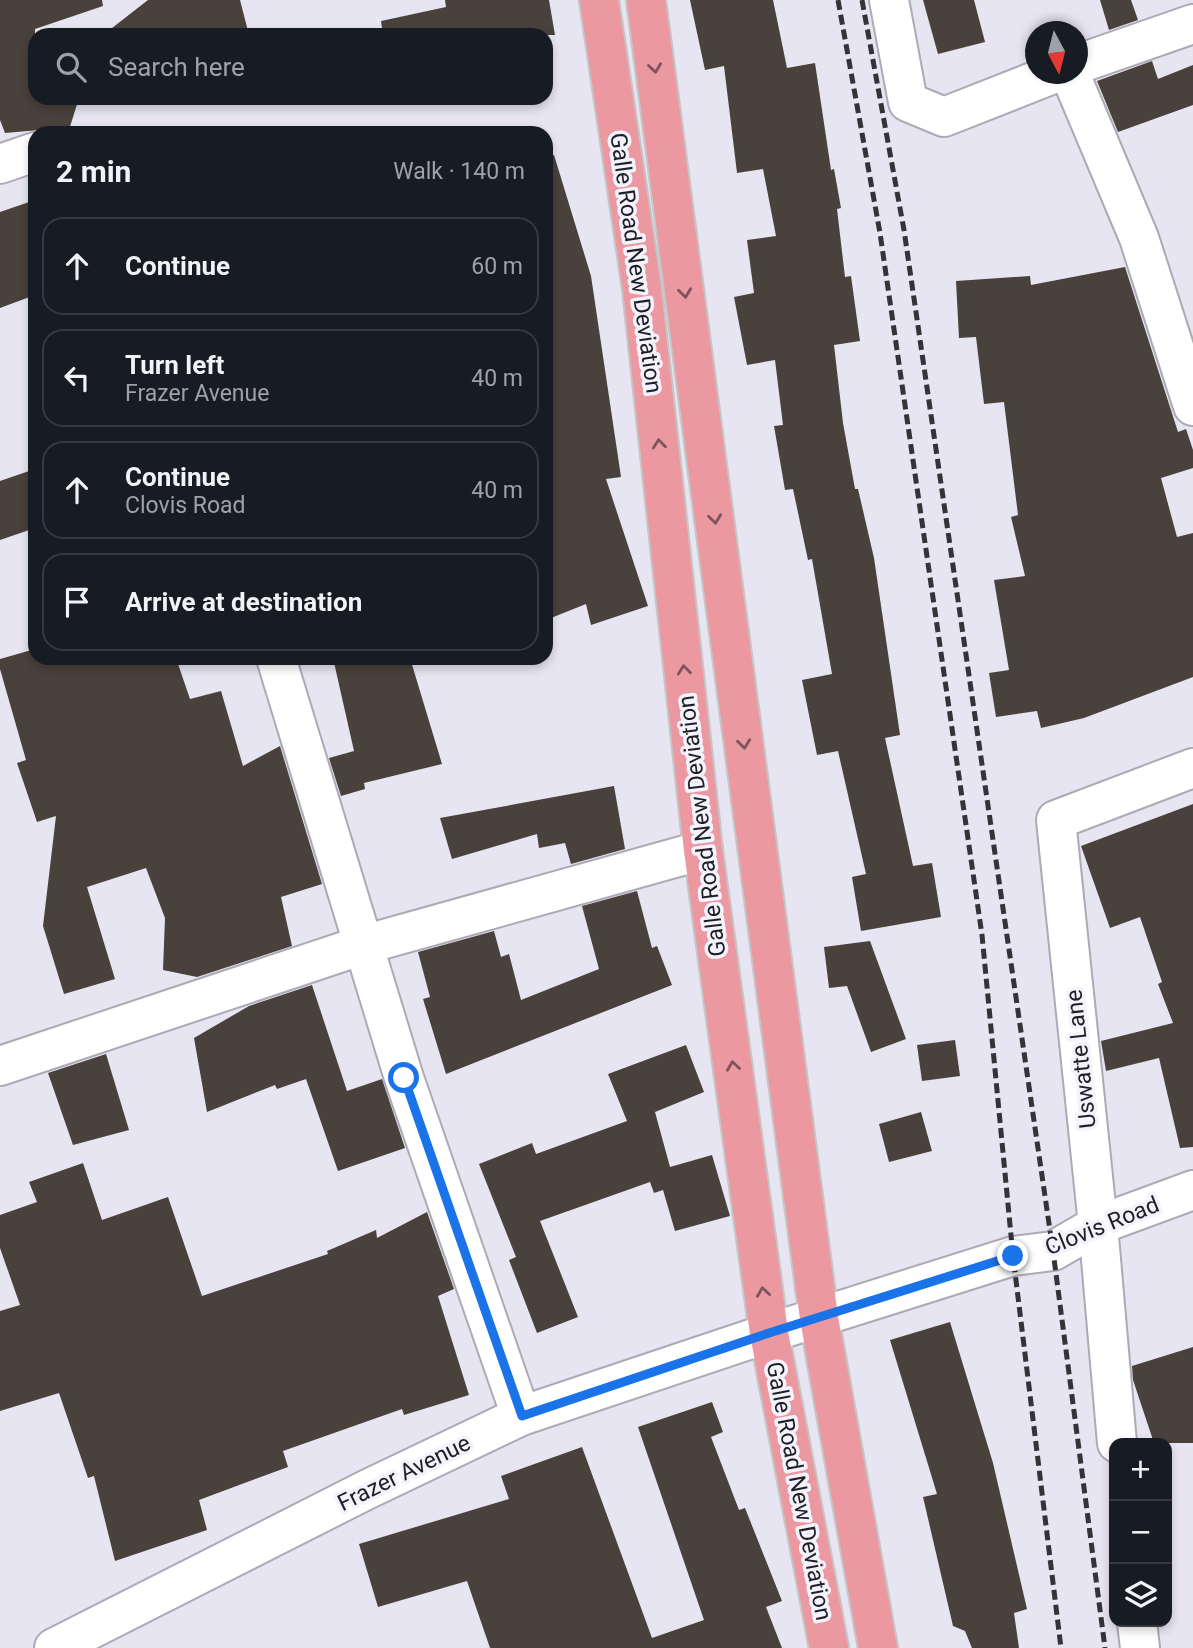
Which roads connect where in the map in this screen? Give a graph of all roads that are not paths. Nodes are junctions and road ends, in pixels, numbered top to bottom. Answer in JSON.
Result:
{"nodes":[{"id":1,"x":599,"y":0,"type":"edge"},
{"id":2,"x":646,"y":0,"type":"edge"},
{"id":3,"x":889,"y":0,"type":"edge"},
{"id":4,"x":1193,"y":24,"type":"edge"},
{"id":5,"x":1088,"y":60,"type":"edge"},
{"id":6,"x":1028,"y":84,"type":"edge"},
{"id":7,"x":1074,"y":84,"type":"edge"},
{"id":8,"x":28,"y":154,"type":"edge"},
{"id":9,"x":0,"y":163,"type":"edge"},
{"id":10,"x":1193,"y":406,"type":"edge"},
{"id":11,"x":278,"y":665,"type":"edge"},
{"id":12,"x":1193,"y":768,"type":"edge"},
{"id":13,"x":703,"y":850,"type":"junction"},
{"id":14,"x":363,"y":945,"type":"junction"},
{"id":15,"x":0,"y":1066,"type":"edge"},
{"id":16,"x":1193,"y":1189,"type":"edge"},
{"id":17,"x":1098,"y":1225,"type":"junction"},
{"id":18,"x":819,"y":1318,"type":"junction"},
{"id":19,"x":769,"y":1333,"type":"junction"},
{"id":20,"x":522,"y":1416,"type":"junction"},
{"id":21,"x":1117,"y":1438,"type":"edge"},
{"id":22,"x":1138,"y":1627,"type":"edge"},
{"id":23,"x":54,"y":1648,"type":"edge"},
{"id":24,"x":829,"y":1648,"type":"edge"},
{"id":25,"x":878,"y":1648,"type":"edge"},
{"id":26,"x":1140,"y":1648,"type":"edge"}],
"edges":[{"from":13,"to":1,"type":"main road","name":"Galle Road New Deviation","one_way":true},
{"from":2,"to":18,"type":"main road","name":"Galle Road New Deviation","one_way":true},
{"from":3,"to":6,"type":"street"},
{"from":4,"to":5,"type":"street"},
{"from":7,"to":10,"type":"street"},
{"from":8,"to":9,"type":"street"},
{"from":11,"to":14,"type":"street"},
{"from":12,"to":17,"type":"street","name":"Uswatte Lane"},
{"from":13,"to":14,"type":"street"},
{"from":19,"to":13,"type":"main road","name":"Galle Road New Deviation","one_way":true},
{"from":14,"to":15,"type":"street"},
{"from":14,"to":20,"type":"street"},
{"from":16,"to":17,"type":"street","name":"Clovis Road"},
{"from":17,"to":18,"type":"street","name":"Clovis Road"},
{"from":17,"to":21,"type":"street","name":"Uswatte Lane"},
{"from":18,"to":19,"type":"street","name":"Clovis Road"},
{"from":18,"to":25,"type":"main road","name":"Galle Road New Deviation"},
{"from":19,"to":20,"type":"street","name":"Frazer Avenue"},
{"from":19,"to":24,"type":"main road","name":"Galle Road New Deviation"},
{"from":20,"to":23,"type":"street","name":"Frazer Avenue"},
{"from":22,"to":26,"type":"street"}]}
